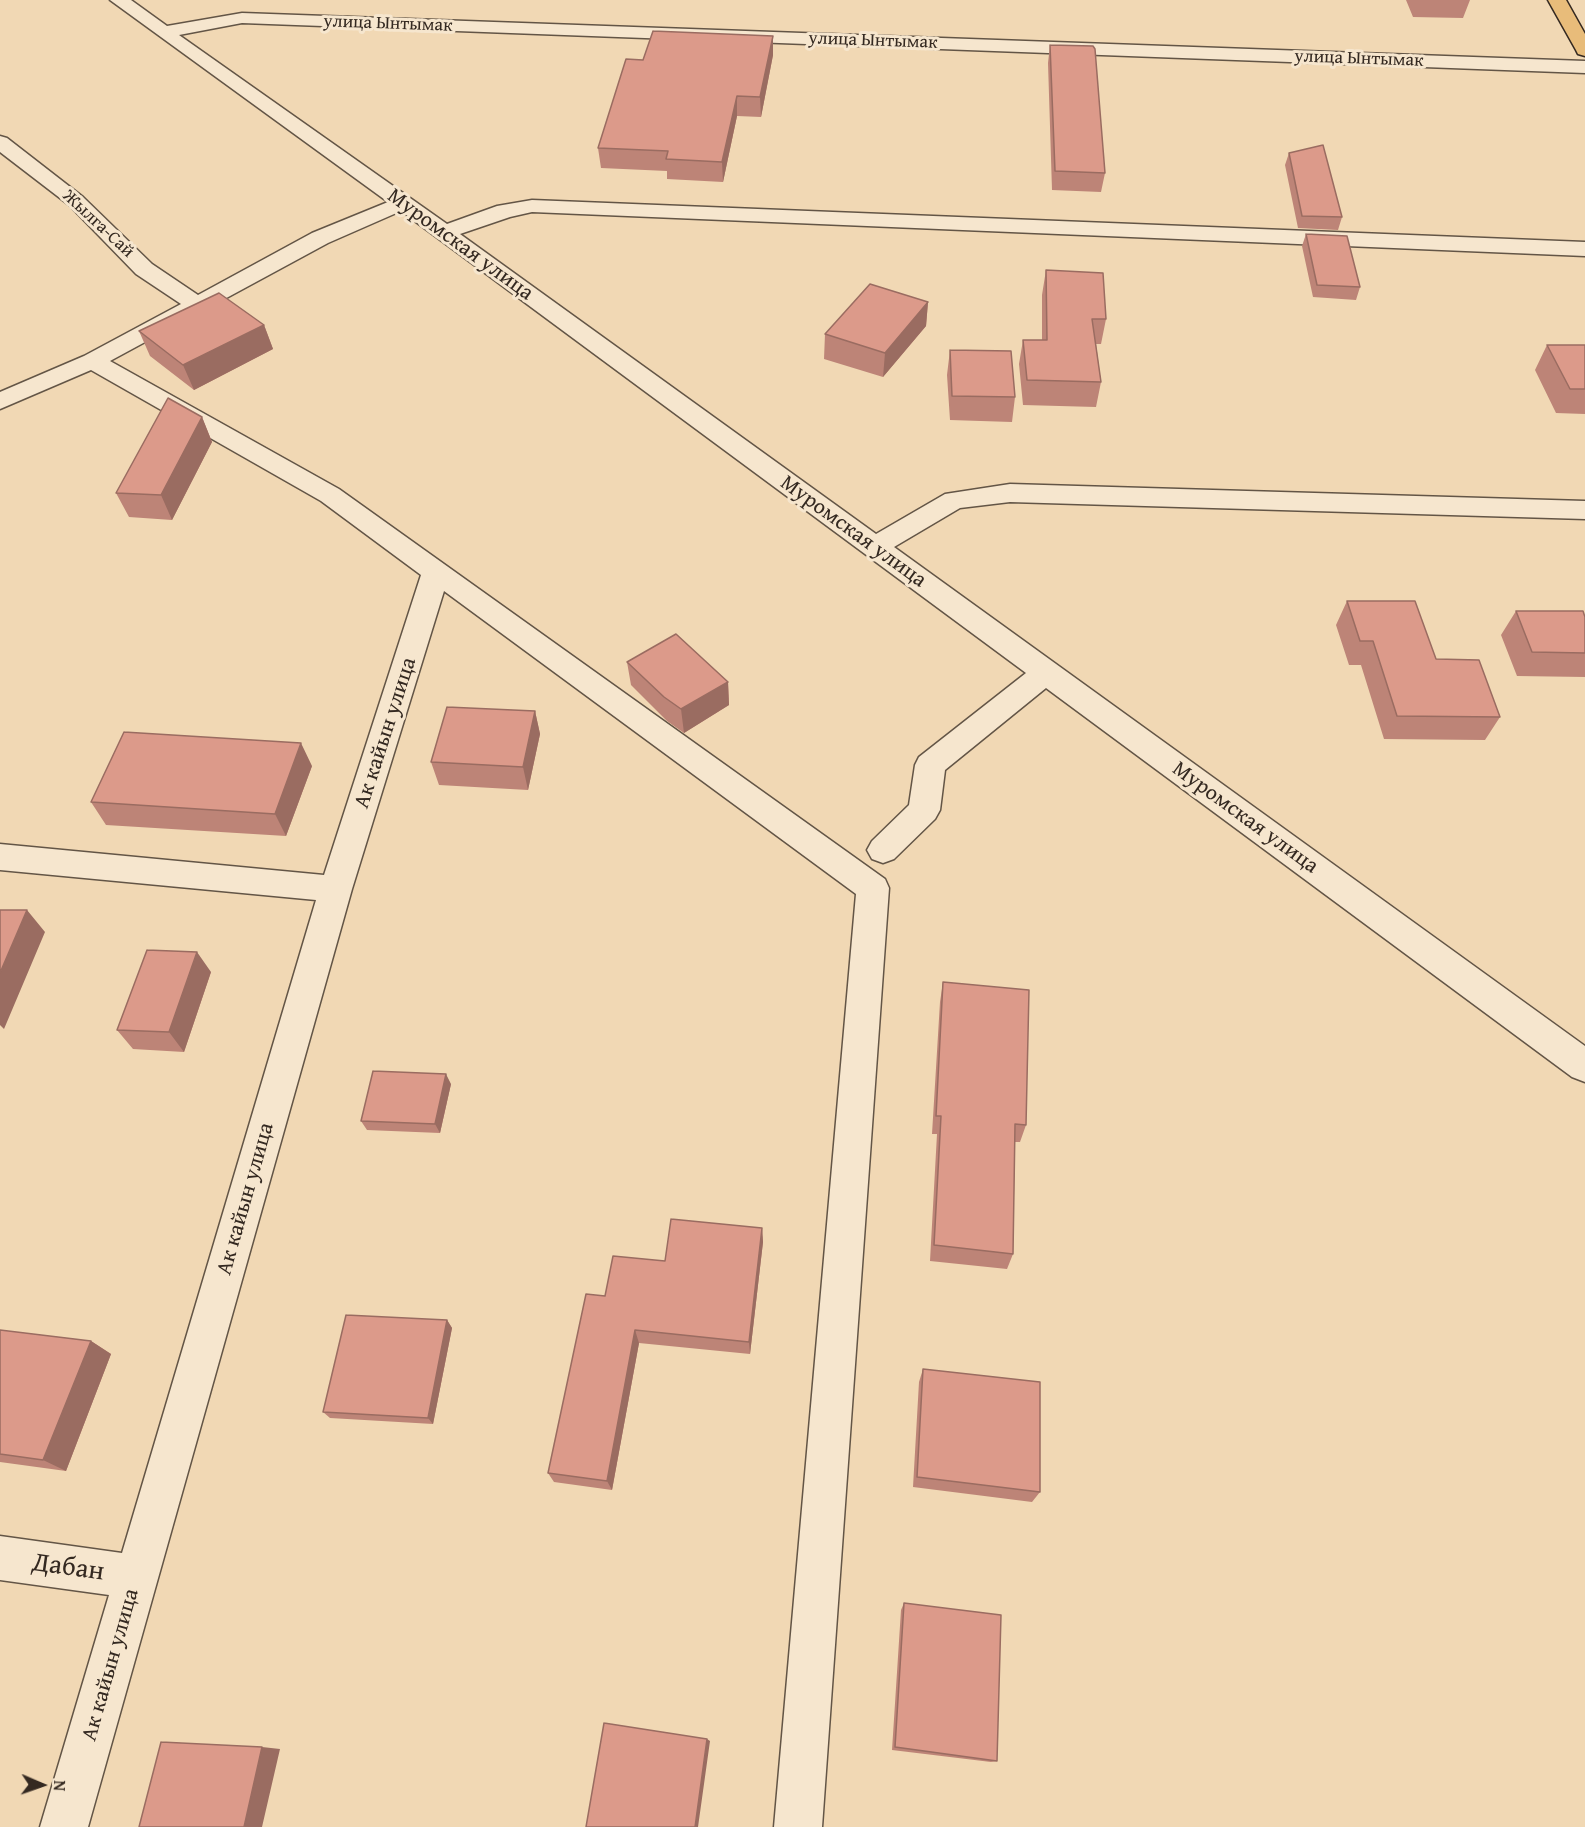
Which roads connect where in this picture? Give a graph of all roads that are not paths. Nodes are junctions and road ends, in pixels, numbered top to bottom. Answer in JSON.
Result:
{"nodes":[{"id":1,"x":119,"y":0,"type":"edge"},
{"id":2,"x":1557,"y":0,"type":"edge"},
{"id":3,"x":163,"y":32,"type":"junction"},
{"id":4,"x":1585,"y":50,"type":"edge"},
{"id":5,"x":1585,"y":67,"type":"edge"},
{"id":6,"x":0,"y":142,"type":"edge"},
{"id":7,"x":403,"y":203,"type":"junction"},
{"id":8,"x":444,"y":232,"type":"junction"},
{"id":9,"x":1585,"y":249,"type":"edge"},
{"id":10,"x":197,"y":304,"type":"junction"},
{"id":11,"x":92,"y":361,"type":"junction"},
{"id":12,"x":0,"y":401,"type":"edge"},
{"id":13,"x":1585,"y":510,"type":"edge"},
{"id":14,"x":873,"y":547,"type":"junction"},
{"id":15,"x":436,"y":572,"type":"junction"},
{"id":16,"x":1046,"y":672,"type":"junction"},
{"id":17,"x":883,"y":850,"type":"junction"},
{"id":18,"x":0,"y":856,"type":"edge"},
{"id":19,"x":836,"y":861,"type":"junction"},
{"id":20,"x":873,"y":888,"type":"junction"},
{"id":21,"x":336,"y":889,"type":"junction"},
{"id":22,"x":1585,"y":1065,"type":"edge"},
{"id":23,"x":0,"y":1558,"type":"edge"},
{"id":24,"x":136,"y":1577,"type":"junction"},
{"id":25,"x":64,"y":1827,"type":"edge"},
{"id":26,"x":798,"y":1827,"type":"edge"}],
"edges":[{"from":1,"to":3,"type":"street","name":"Муромская улица"},
{"from":2,"to":4,"type":"main road"},
{"from":3,"to":5,"type":"street","name":"улица Ынтымак"},
{"from":3,"to":7,"type":"street","name":"Муромская улица"},
{"from":6,"to":10,"type":"street","name":"Жылга-Сай"},
{"from":7,"to":8,"type":"street","name":"Муромская улица"},
{"from":7,"to":10,"type":"street"},
{"from":8,"to":9,"type":"street"},
{"from":8,"to":14,"type":"street","name":"Муромская улица"},
{"from":10,"to":11,"type":"street"},
{"from":11,"to":12,"type":"street"},
{"from":11,"to":15,"type":"street"},
{"from":13,"to":14,"type":"street"},
{"from":14,"to":16,"type":"street","name":"Муромская улица"},
{"from":15,"to":19,"type":"street"},
{"from":15,"to":21,"type":"street","name":"Ак кайын улица"},
{"from":16,"to":17,"type":"street"},
{"from":16,"to":22,"type":"street","name":"Муромская улица"},
{"from":17,"to":19,"type":"street"},
{"from":17,"to":20,"type":"street"},
{"from":18,"to":21,"type":"street"},
{"from":19,"to":20,"type":"street"},
{"from":20,"to":26,"type":"street"},
{"from":21,"to":24,"type":"street","name":"Ак кайын улица"},
{"from":23,"to":24,"type":"street","name":"Дабан"},
{"from":24,"to":25,"type":"street","name":"Ак кайын улица"}]}
